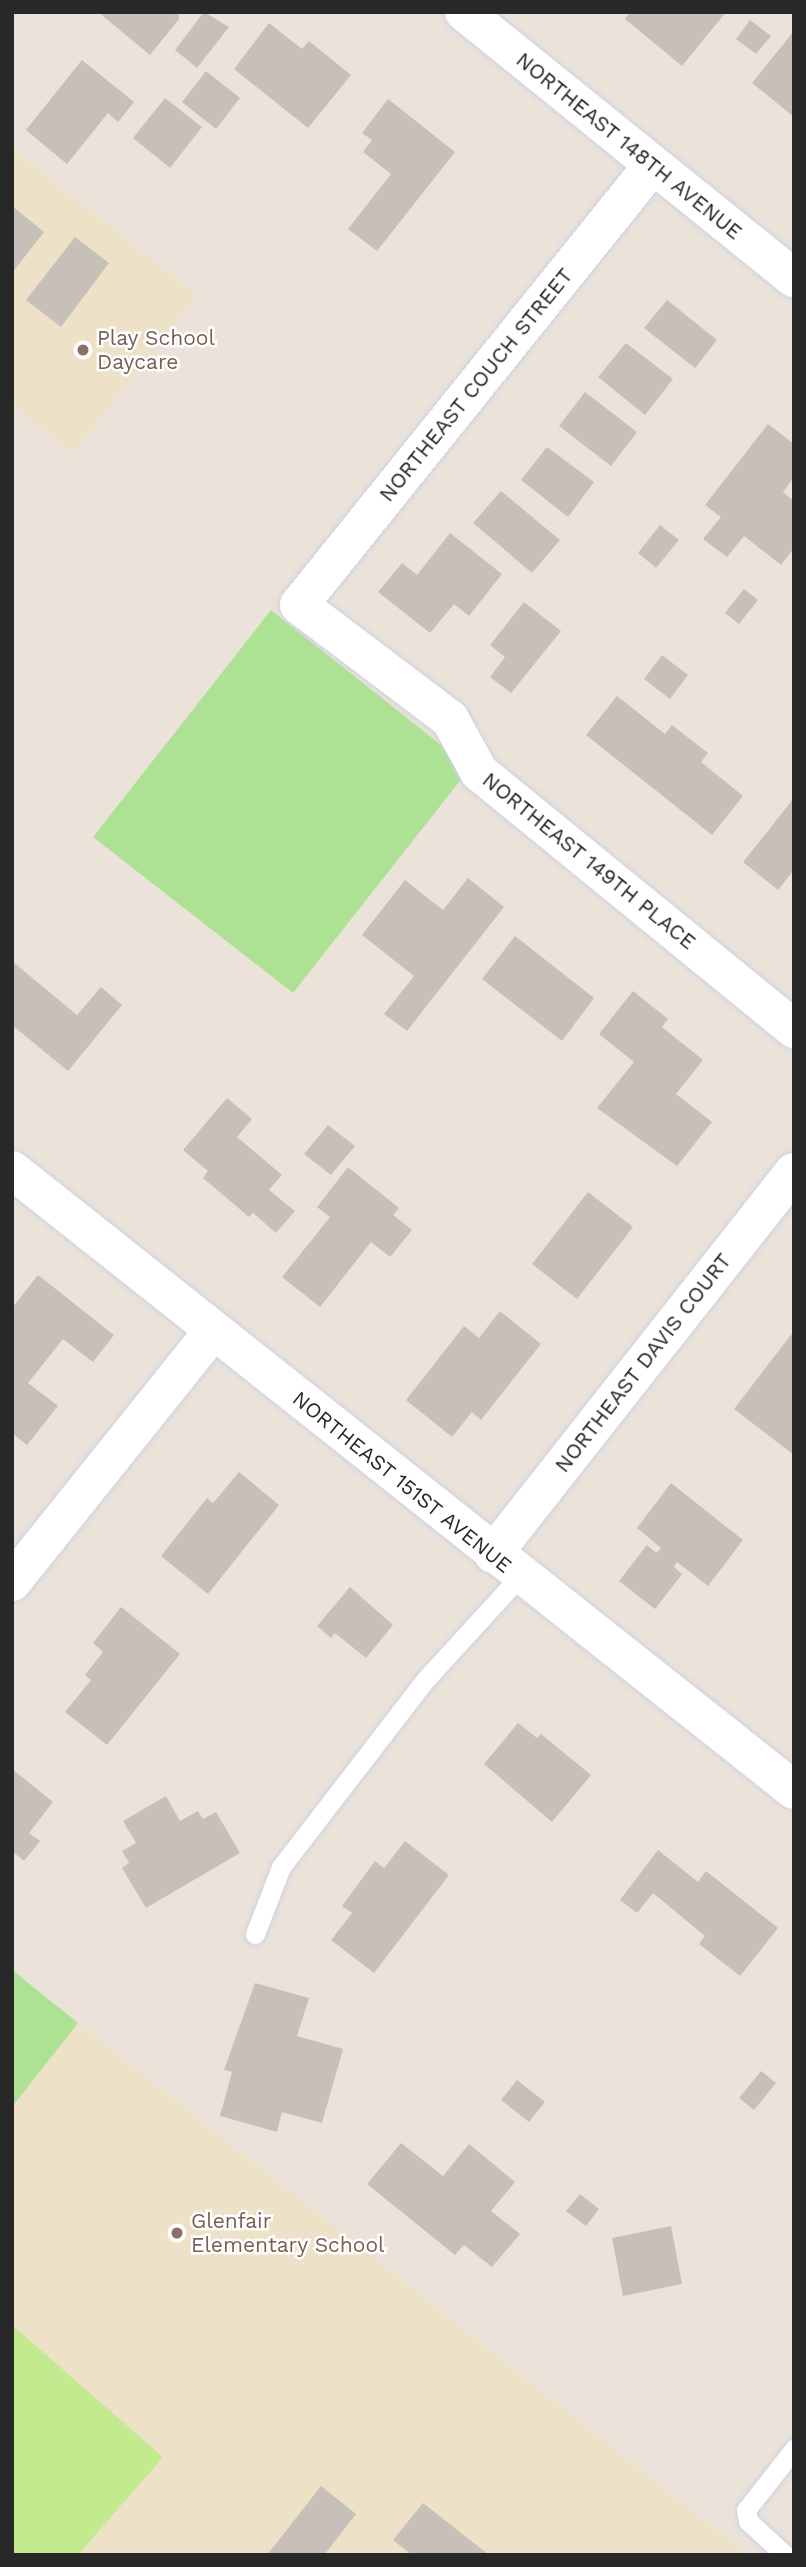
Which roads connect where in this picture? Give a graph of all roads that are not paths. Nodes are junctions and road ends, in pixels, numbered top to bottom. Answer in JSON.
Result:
{"nodes":[{"id":1,"x":464,"y":12,"type":"edge"},
{"id":2,"x":652,"y":166,"type":"junction"},
{"id":3,"x":794,"y":278,"type":"edge"},
{"id":4,"x":299,"y":605,"type":"joint"},
{"id":5,"x":794,"y":1029,"type":"edge"},
{"id":6,"x":12,"y":1170,"type":"edge"},
{"id":7,"x":794,"y":1172,"type":"edge"},
{"id":8,"x":213,"y":1331,"type":"junction"},
{"id":9,"x":506,"y":1565,"type":"junction"},
{"id":10,"x":12,"y":1582,"type":"edge"},
{"id":11,"x":794,"y":1790,"type":"edge"},
{"id":12,"x":255,"y":1934,"type":"dead end"},
{"id":13,"x":794,"y":2448,"type":"edge"},
{"id":14,"x":785,"y":2555,"type":"edge"}],
"edges":[{"from":1,"to":2,"type":"street","name":"NORTHEAST 148TH AVENUE"},
{"from":2,"to":3,"type":"street","name":"NORTHEAST 148TH AVENUE"},
{"from":2,"to":4,"type":"street","name":"NORTHEAST COUCH STREET"},
{"from":4,"to":5,"type":"street","name":"NORTHEAST 149TH PLACE"},
{"from":6,"to":8,"type":"street","name":"NORTHEAST 151ST AVENUE"},
{"from":7,"to":9,"type":"street","name":"NORTHEAST DAVIS COURT"},
{"from":8,"to":9,"type":"street","name":"NORTHEAST 151ST AVENUE"},
{"from":8,"to":10,"type":"street"},
{"from":9,"to":11,"type":"street","name":"NORTHEAST 151ST AVENUE"},
{"from":9,"to":12,"type":"lane"},
{"from":13,"to":14,"type":"lane"}]}
